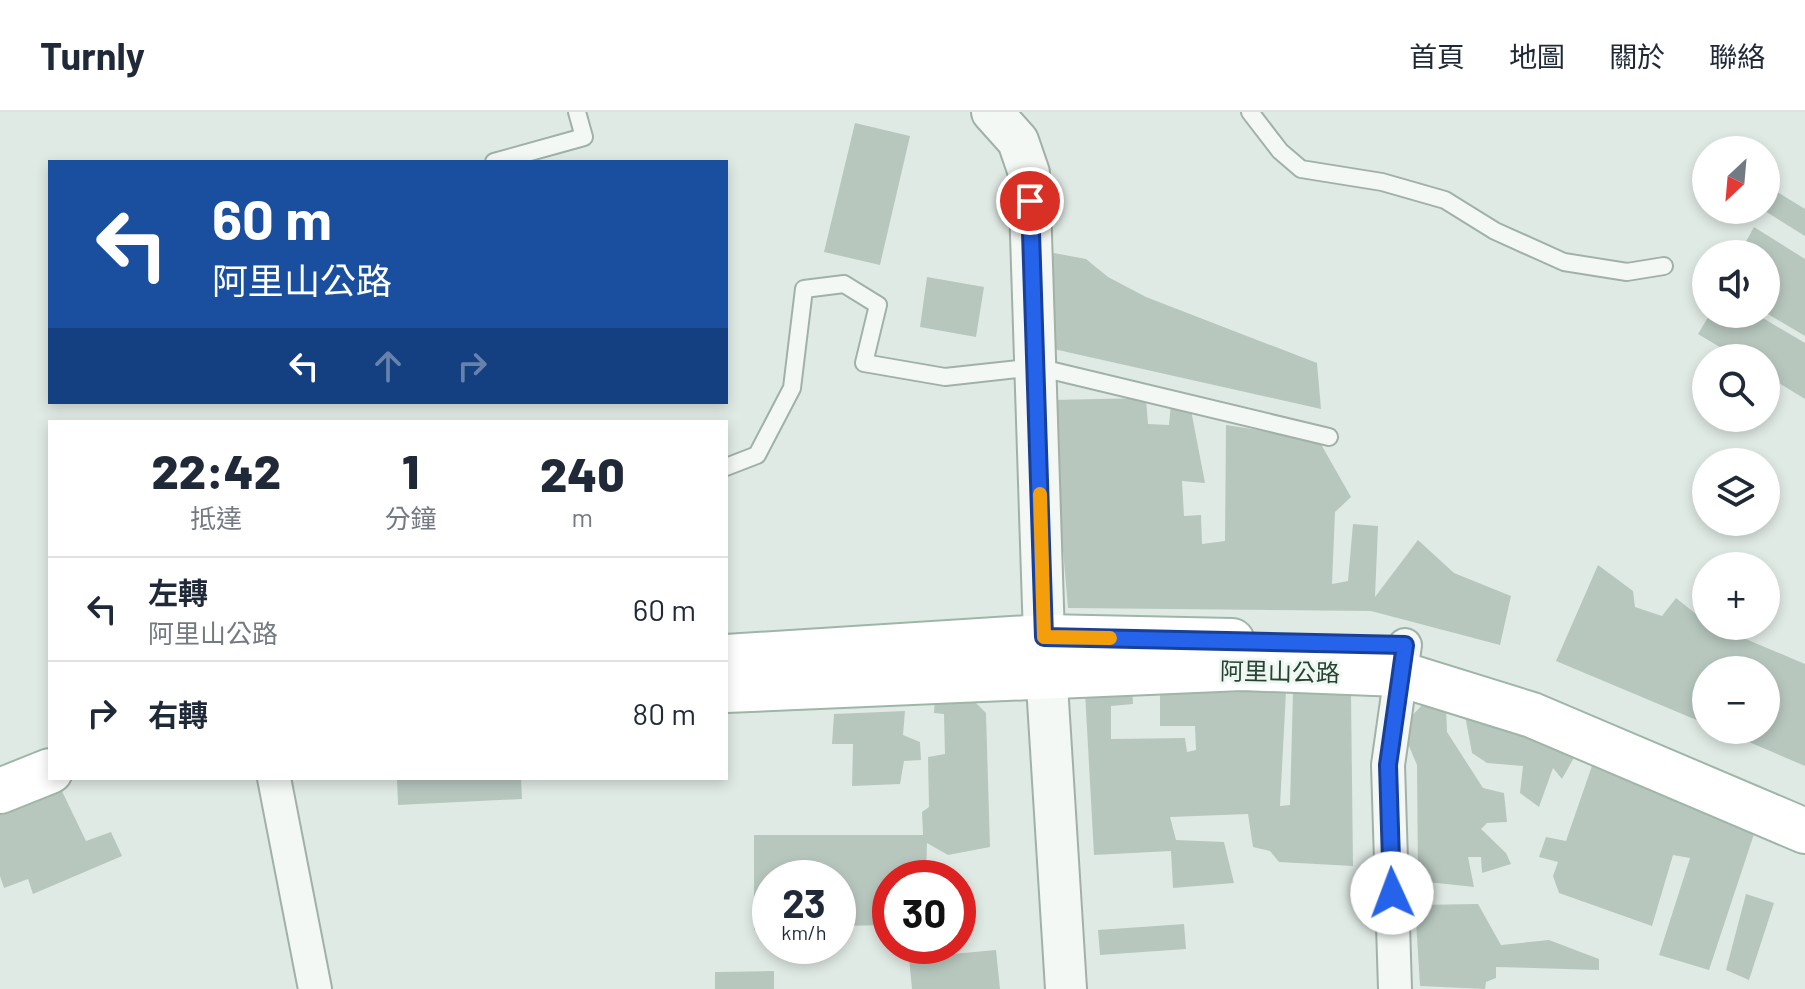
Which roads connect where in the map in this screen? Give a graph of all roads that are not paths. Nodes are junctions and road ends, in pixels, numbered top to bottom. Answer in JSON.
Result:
{"nodes":[{"id":1,"x":577,"y":112,"type":"edge"},
{"id":2,"x":992,"y":112,"type":"edge"},
{"id":3,"x":1250,"y":112,"type":"edge"},
{"id":4,"x":501,"y":160,"type":"edge"},
{"id":5,"x":1664,"y":266,"type":"dead end"},
{"id":6,"x":1037,"y":367,"type":"junction"},
{"id":7,"x":1329,"y":437,"type":"dead end"},
{"id":8,"x":728,"y":466,"type":"edge"},
{"id":9,"x":1045,"y":656,"type":"junction"},
{"id":10,"x":728,"y":657,"type":"edge"},
{"id":11,"x":1402,"y":660,"type":"junction"},
{"id":12,"x":728,"y":690,"type":"edge"},
{"id":13,"x":48,"y":746,"type":"edge"},
{"id":14,"x":0,"y":764,"type":"edge"},
{"id":15,"x":48,"y":772,"type":"edge"},
{"id":16,"x":274,"y":780,"type":"edge"},
{"id":17,"x":0,"y":791,"type":"edge"},
{"id":18,"x":1805,"y":800,"type":"edge"},
{"id":19,"x":1805,"y":831,"type":"edge"},
{"id":20,"x":315,"y":989,"type":"edge"},
{"id":21,"x":1066,"y":989,"type":"edge"},
{"id":22,"x":1395,"y":989,"type":"edge"}],
"edges":[{"from":1,"to":4,"type":"lane"},
{"from":2,"to":6,"type":"street"},
{"from":3,"to":5,"type":"lane"},
{"from":6,"to":7,"type":"lane"},
{"from":6,"to":8,"type":"lane"},
{"from":6,"to":9,"type":"street"},
{"from":9,"to":10,"type":"main road","name":"阿里山公路"},
{"from":9,"to":11,"type":"main road","name":"阿里山公路"},
{"from":9,"to":12,"type":"main road","name":"阿里山公路"},
{"from":9,"to":21,"type":"street"},
{"from":11,"to":18,"type":"main road","name":"阿里山公路"},
{"from":11,"to":19,"type":"main road","name":"阿里山公路"},
{"from":11,"to":22,"type":"street"},
{"from":13,"to":14,"type":"main road"},
{"from":15,"to":17,"type":"main road"},
{"from":16,"to":20,"type":"street"}]}
